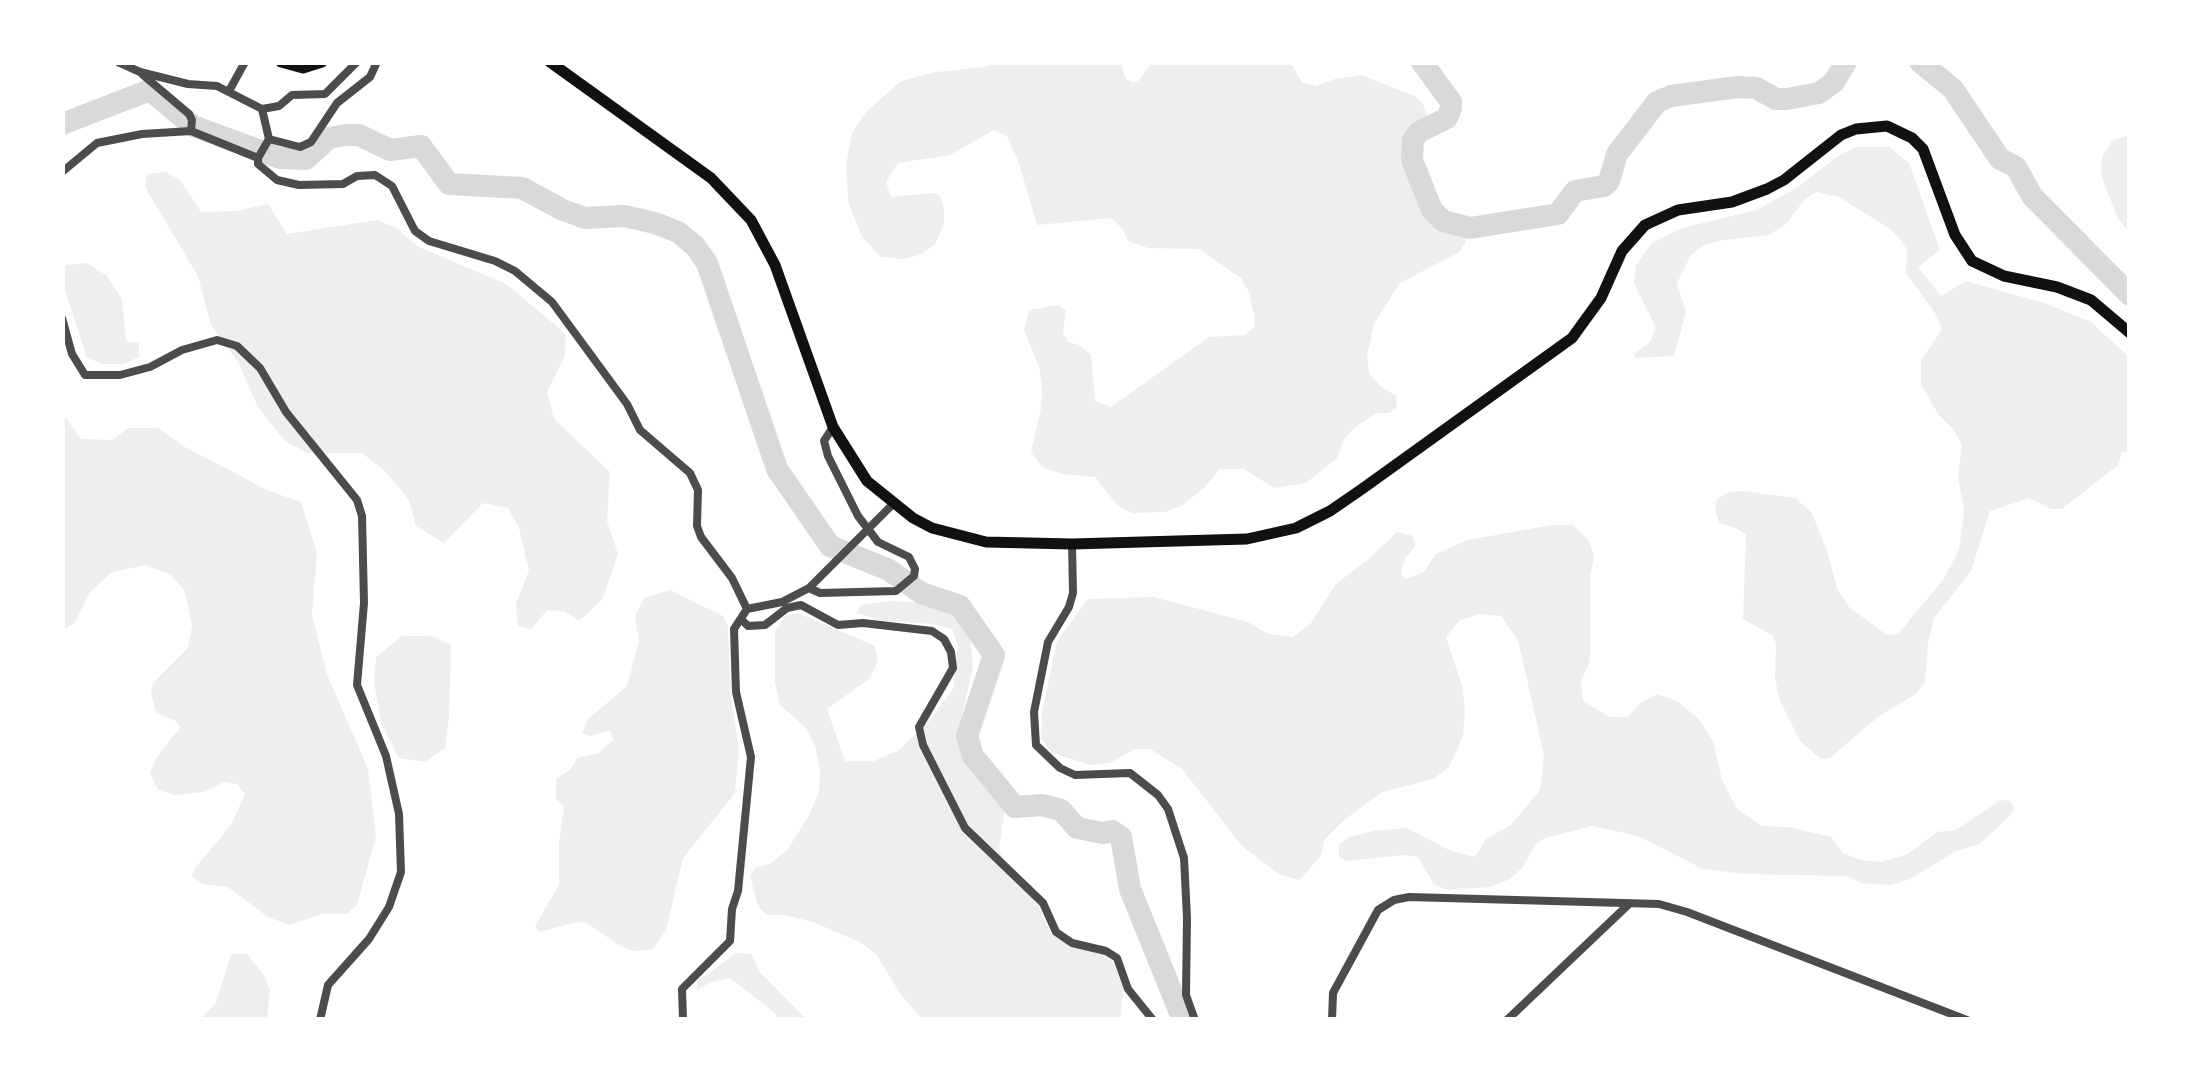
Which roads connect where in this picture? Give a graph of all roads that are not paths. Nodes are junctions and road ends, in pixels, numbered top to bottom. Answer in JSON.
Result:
{"nodes":[{"id":1,"x":118,"y":62,"type":"edge"},
{"id":2,"x":245,"y":62,"type":"edge"},
{"id":3,"x":281,"y":62,"type":"edge"},
{"id":4,"x":322,"y":62,"type":"edge"},
{"id":5,"x":356,"y":62,"type":"edge"},
{"id":6,"x":377,"y":62,"type":"edge"},
{"id":7,"x":550,"y":62,"type":"edge"},
{"id":8,"x":140,"y":72,"type":"junction"},
{"id":9,"x":228,"y":91,"type":"junction"},
{"id":10,"x":262,"y":109,"type":"junction"},
{"id":11,"x":192,"y":127,"type":"junction"},
{"id":12,"x":268,"y":141,"type":"junction"},
{"id":13,"x":259,"y":156,"type":"junction"},
{"id":14,"x":62,"y":172,"type":"edge"},
{"id":15,"x":62,"y":318,"type":"edge"},
{"id":16,"x":2130,"y":333,"type":"edge"},
{"id":17,"x":833,"y":427,"type":"junction"},
{"id":18,"x":893,"y":504,"type":"junction"},
{"id":19,"x":1072,"y":544,"type":"junction"},
{"id":20,"x":810,"y":588,"type":"junction"},
{"id":21,"x":747,"y":609,"type":"junction"},
{"id":22,"x":741,"y":620,"type":"junction"},
{"id":23,"x":1629,"y":904,"type":"junction"},
{"id":24,"x":320,"y":1020,"type":"edge"},
{"id":25,"x":683,"y":1020,"type":"edge"},
{"id":26,"x":1152,"y":1020,"type":"edge"},
{"id":27,"x":1196,"y":1020,"type":"edge"},
{"id":28,"x":1332,"y":1020,"type":"edge"},
{"id":29,"x":1507,"y":1020,"type":"edge"},
{"id":30,"x":1967,"y":1020,"type":"edge"}],
"edges":[{"from":1,"to":8,"type":"street"},
{"from":2,"to":9,"type":"street"},
{"from":3,"to":4,"type":"main road"},
{"from":5,"to":10,"type":"street"},
{"from":6,"to":12,"type":"street"},
{"from":7,"to":17,"type":"main road"},
{"from":8,"to":9,"type":"street"},
{"from":8,"to":11,"type":"street"},
{"from":9,"to":10,"type":"street"},
{"from":10,"to":12,"type":"street"},
{"from":11,"to":13,"type":"street"},
{"from":11,"to":14,"type":"street"},
{"from":12,"to":13,"type":"street"},
{"from":13,"to":21,"type":"street"},
{"from":15,"to":24,"type":"street"},
{"from":16,"to":19,"type":"main road"},
{"from":17,"to":18,"type":"main road"},
{"from":17,"to":20,"type":"street"},
{"from":18,"to":19,"type":"main road"},
{"from":18,"to":20,"type":"street"},
{"from":19,"to":27,"type":"street"},
{"from":20,"to":21,"type":"street"},
{"from":21,"to":22,"type":"street"},
{"from":22,"to":25,"type":"street"},
{"from":22,"to":26,"type":"street"},
{"from":23,"to":28,"type":"street"},
{"from":23,"to":29,"type":"street"},
{"from":23,"to":30,"type":"street"}]}
